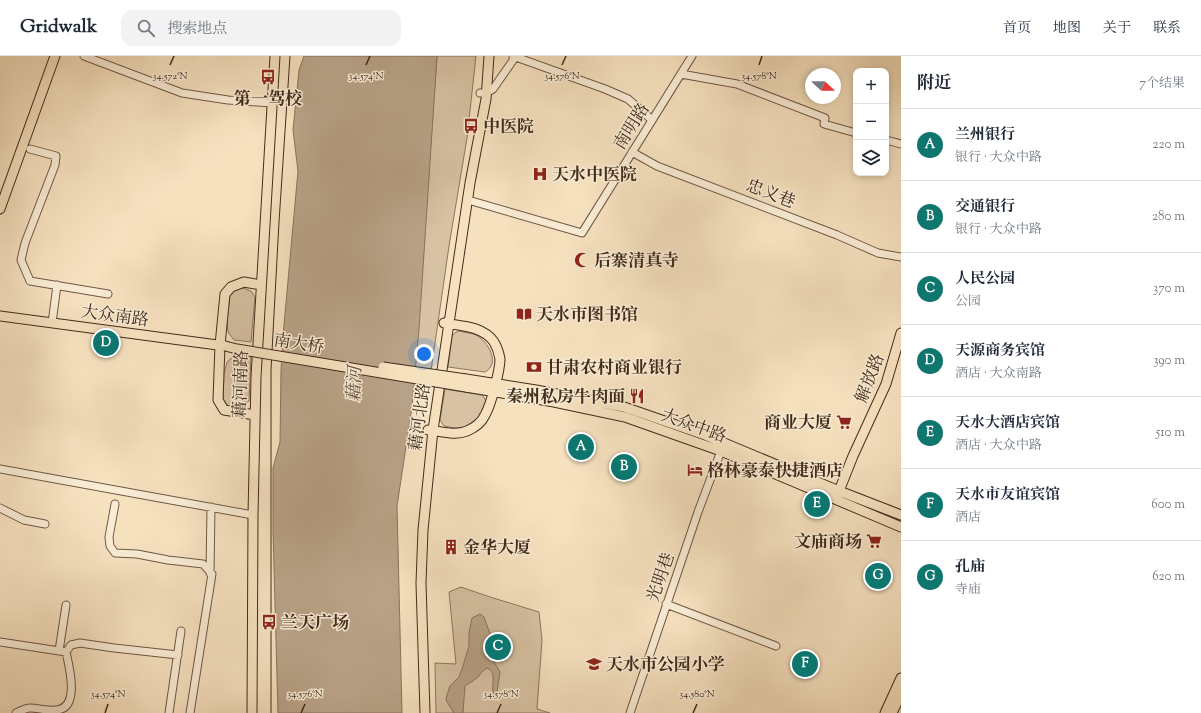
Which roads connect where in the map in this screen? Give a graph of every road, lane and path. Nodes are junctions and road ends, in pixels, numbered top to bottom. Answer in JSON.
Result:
{"nodes":[{"id":1,"x":49,"y":56,"type":"edge"},
{"id":2,"x":55,"y":56,"type":"edge"},
{"id":3,"x":84,"y":56,"type":"edge"},
{"id":4,"x":275,"y":56,"type":"edge"},
{"id":5,"x":484,"y":56,"type":"edge"},
{"id":6,"x":489,"y":56,"type":"edge"},
{"id":7,"x":515,"y":56,"type":"edge"},
{"id":8,"x":692,"y":56,"type":"edge"},
{"id":9,"x":681,"y":74,"type":"junction"},
{"id":10,"x":483,"y":93,"type":"junction"},
{"id":11,"x":272,"y":103,"type":"junction"},
{"id":12,"x":652,"y":120,"type":"junction"},
{"id":13,"x":853,"y":132,"type":"edge"},
{"id":14,"x":889,"y":141,"type":"edge"},
{"id":15,"x":901,"y":144,"type":"edge"},
{"id":16,"x":30,"y":149,"type":"dead end"},
{"id":17,"x":632,"y":152,"type":"junction"},
{"id":18,"x":0,"y":190,"type":"edge"},
{"id":19,"x":468,"y":200,"type":"junction"},
{"id":20,"x":0,"y":208,"type":"edge"},
{"id":21,"x":901,"y":256,"type":"edge"},
{"id":22,"x":57,"y":285,"type":"junction"},
{"id":23,"x":261,"y":285,"type":"junction"},
{"id":24,"x":108,"y":294,"type":"dead end"},
{"id":25,"x":0,"y":316,"type":"edge"},
{"id":26,"x":52,"y":323,"type":"junction"},
{"id":27,"x":446,"y":324,"type":"junction"},
{"id":28,"x":901,"y":333,"type":"edge"},
{"id":29,"x":222,"y":345,"type":"junction"},
{"id":30,"x":466,"y":383,"type":"joint"},
{"id":31,"x":494,"y":387,"type":"junction"},
{"id":32,"x":255,"y":415,"type":"junction"},
{"id":33,"x":430,"y":430,"type":"junction"},
{"id":34,"x":721,"y":451,"type":"junction"},
{"id":35,"x":0,"y":469,"type":"edge"},
{"id":36,"x":837,"y":495,"type":"junction"},
{"id":37,"x":115,"y":504,"type":"dead end"},
{"id":38,"x":211,"y":507,"type":"junction"},
{"id":39,"x":0,"y":508,"type":"edge"},
{"id":40,"x":253,"y":515,"type":"junction"},
{"id":41,"x":901,"y":515,"type":"edge"},
{"id":42,"x":45,"y":524,"type":"dead end"},
{"id":43,"x":901,"y":526,"type":"edge"},
{"id":44,"x":210,"y":573,"type":"junction"},
{"id":45,"x":66,"y":604,"type":"dead end"},
{"id":46,"x":666,"y":604,"type":"junction"},
{"id":47,"x":181,"y":630,"type":"dead end"},
{"id":48,"x":0,"y":642,"type":"edge"},
{"id":49,"x":776,"y":646,"type":"dead end"},
{"id":50,"x":62,"y":651,"type":"junction"},
{"id":51,"x":178,"y":655,"type":"junction"},
{"id":52,"x":901,"y":678,"type":"edge"},
{"id":53,"x":901,"y":694,"type":"edge"},
{"id":54,"x":58,"y":712,"type":"edge"},
{"id":55,"x":16,"y":713,"type":"edge"},
{"id":56,"x":169,"y":713,"type":"edge"},
{"id":57,"x":190,"y":713,"type":"edge"},
{"id":58,"x":252,"y":713,"type":"edge"},
{"id":59,"x":420,"y":713,"type":"edge"},
{"id":60,"x":425,"y":713,"type":"edge"},
{"id":61,"x":630,"y":713,"type":"edge"},
{"id":62,"x":885,"y":713,"type":"edge"},
{"id":63,"x":892,"y":713,"type":"edge"}],
"edges":[{"from":1,"to":18,"type":"main road"},
{"from":2,"to":20,"type":"main road"},
{"from":3,"to":11,"type":"street"},
{"from":4,"to":11,"type":"main road","name":"藉河南路"},
{"from":5,"to":10,"type":"main road","name":"藉河北路"},
{"from":6,"to":10,"type":"main road","name":"藉河北路"},
{"from":7,"to":10,"type":"street"},
{"from":7,"to":12,"type":"street"},
{"from":8,"to":9,"type":"street","name":"南明路"},
{"from":9,"to":12,"type":"street","name":"南明路"},
{"from":9,"to":13,"type":"street"},
{"from":10,"to":19,"type":"main road","name":"藉河北路"},
{"from":10,"to":27,"type":"main road","name":"藉河北路"},
{"from":11,"to":23,"type":"main road","name":"藉河南路"},
{"from":12,"to":17,"type":"street","name":"南明路"},
{"from":14,"to":15,"type":"street"},
{"from":16,"to":22,"type":"street"},
{"from":17,"to":19,"type":"street","name":"南明路"},
{"from":17,"to":21,"type":"street","name":"忠义巷"},
{"from":19,"to":27,"type":"main road","name":"藉河北路"},
{"from":22,"to":24,"type":"street"},
{"from":22,"to":26,"type":"street"},
{"from":23,"to":29,"type":"main road"},
{"from":23,"to":32,"type":"main road","name":"藉河南路"},
{"from":25,"to":26,"type":"main road","name":"大众南路"},
{"from":26,"to":29,"type":"main road","name":"大众南路"},
{"from":27,"to":31,"type":"main road"},
{"from":27,"to":33,"type":"main road","name":"藉河北路"},
{"from":28,"to":36,"type":"main road","name":"解放路"},
{"from":29,"to":30,"type":"main road","name":"南大桥","bridge":true},
{"from":29,"to":32,"type":"main road"},
{"from":30,"to":31,"type":"main road","name":"大众中路"},
{"from":31,"to":33,"type":"main road"},
{"from":31,"to":34,"type":"main road","name":"大众中路"},
{"from":31,"to":36,"type":"main road","name":"大众中路"},
{"from":32,"to":40,"type":"main road","name":"藉河南路"},
{"from":33,"to":59,"type":"main road","name":"藉河北路"},
{"from":33,"to":60,"type":"main road","name":"藉河北路"},
{"from":34,"to":36,"type":"main road","name":"大众中路"},
{"from":34,"to":46,"type":"street","name":"光明巷"},
{"from":35,"to":38,"type":"street"},
{"from":36,"to":41,"type":"main road","name":"大众中路"},
{"from":36,"to":43,"type":"main road","name":"大众中路"},
{"from":37,"to":44,"type":"street"},
{"from":38,"to":40,"type":"street"},
{"from":38,"to":44,"type":"street"},
{"from":39,"to":42,"type":"street"},
{"from":40,"to":58,"type":"main road","name":"藉河南路"},
{"from":44,"to":57,"type":"street"},
{"from":45,"to":50,"type":"street"},
{"from":46,"to":49,"type":"street"},
{"from":46,"to":61,"type":"street","name":"光明巷"},
{"from":47,"to":51,"type":"street"},
{"from":48,"to":50,"type":"street"},
{"from":50,"to":51,"type":"street"},
{"from":50,"to":54,"type":"street"},
{"from":51,"to":56,"type":"street"},
{"from":52,"to":62,"type":"main road"},
{"from":53,"to":63,"type":"main road"},
{"from":54,"to":55,"type":"street"}]}
